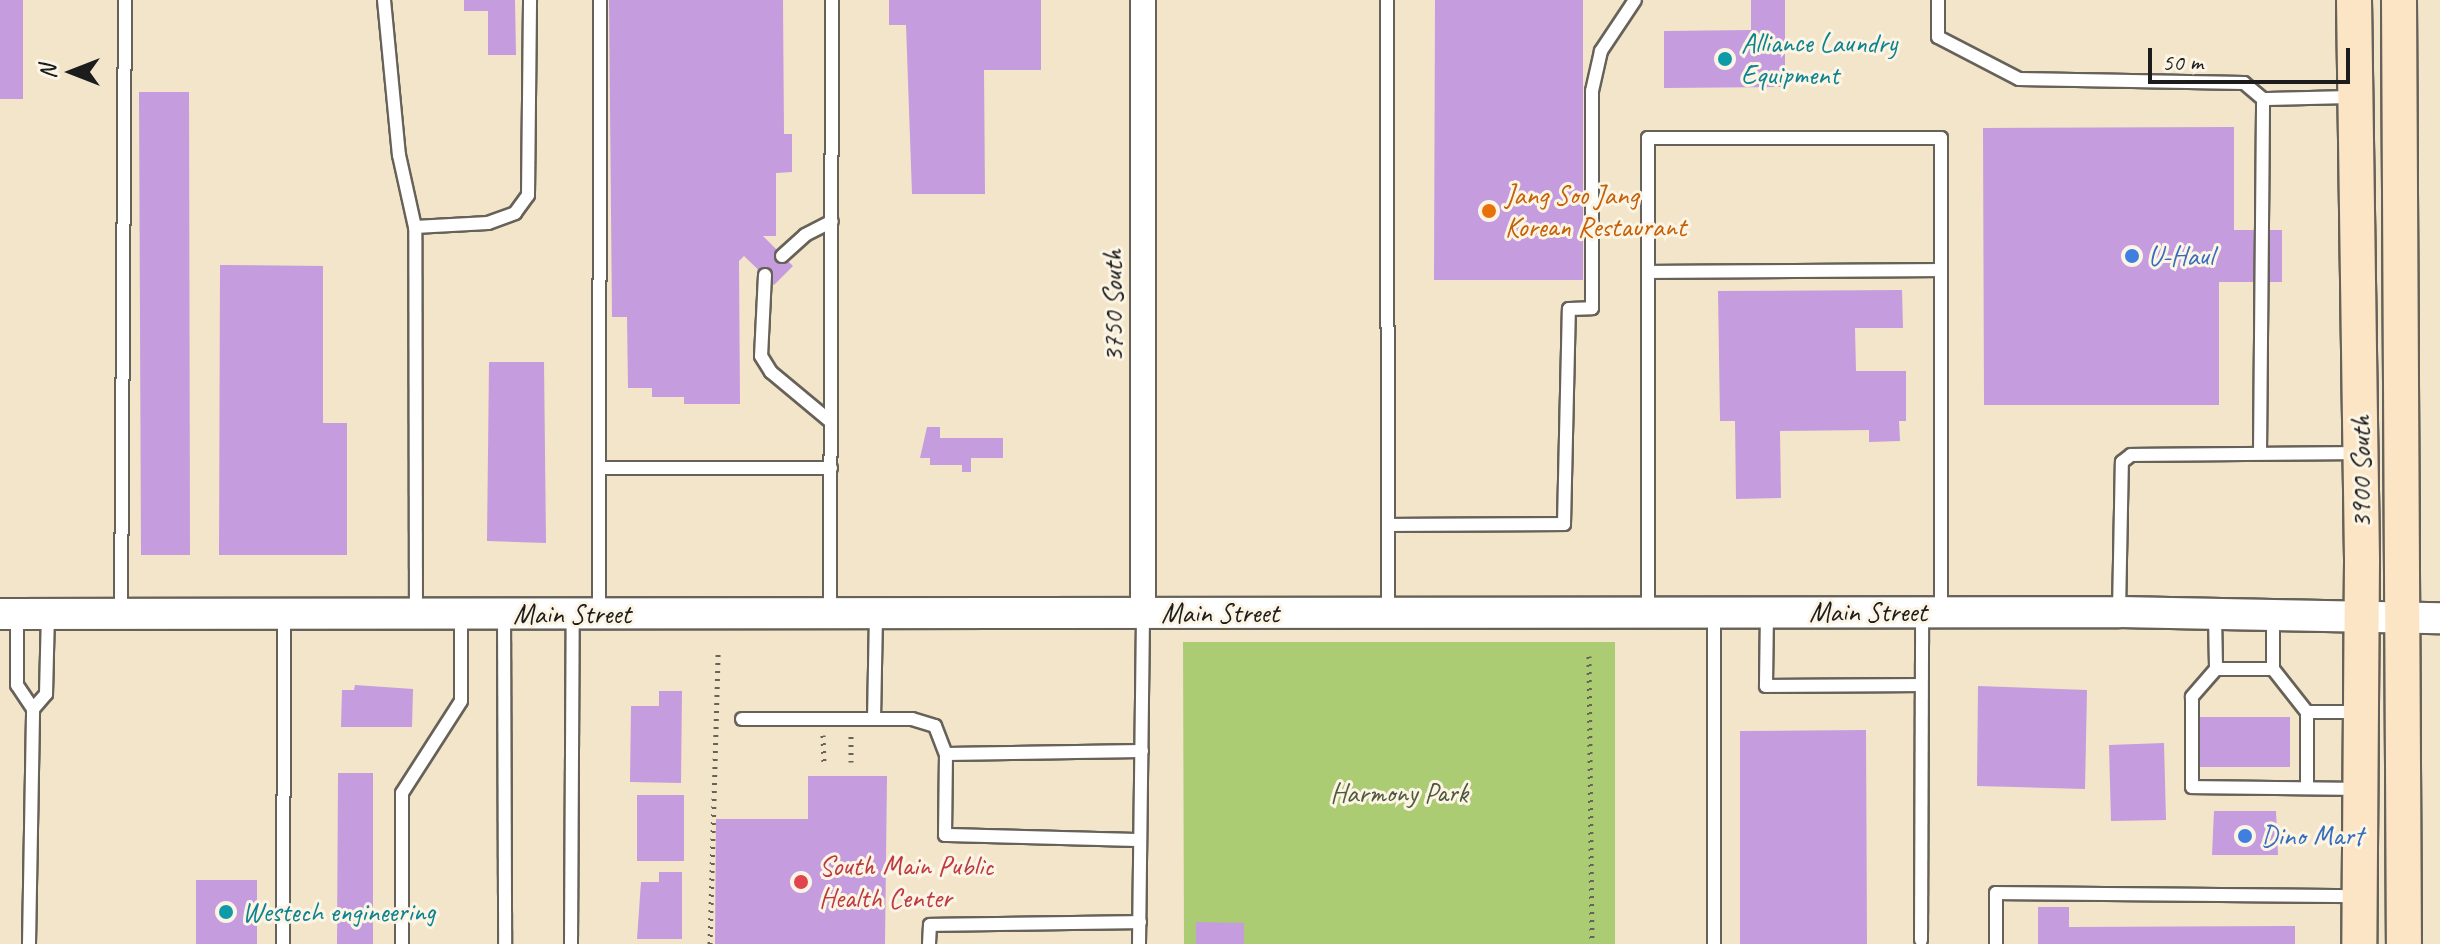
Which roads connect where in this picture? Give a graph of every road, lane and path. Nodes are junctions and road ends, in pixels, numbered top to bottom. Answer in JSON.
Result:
{"nodes":[{"id":1,"x":125,"y":0,"type":"edge"},
{"id":2,"x":384,"y":0,"type":"edge"},
{"id":3,"x":530,"y":0,"type":"edge"},
{"id":4,"x":600,"y":0,"type":"edge"},
{"id":5,"x":832,"y":0,"type":"edge"},
{"id":6,"x":1143,"y":0,"type":"edge"},
{"id":7,"x":1387,"y":0,"type":"edge"},
{"id":8,"x":1635,"y":0,"type":"edge"},
{"id":9,"x":1938,"y":0,"type":"edge"},
{"id":10,"x":2354,"y":0,"type":"edge"},
{"id":11,"x":2399,"y":0,"type":"edge"},
{"id":12,"x":2356,"y":97,"type":"junction"},
{"id":13,"x":2263,"y":99,"type":"junction"},
{"id":14,"x":832,"y":221,"type":"junction"},
{"id":15,"x":415,"y":227,"type":"junction"},
{"id":16,"x":782,"y":256,"type":"dead end"},
{"id":17,"x":1941,"y":270,"type":"junction"},
{"id":18,"x":1648,"y":272,"type":"junction"},
{"id":19,"x":765,"y":275,"type":"dead end"},
{"id":20,"x":831,"y":422,"type":"junction"},
{"id":21,"x":2260,"y":453,"type":"junction"},
{"id":22,"x":2361,"y":453,"type":"junction"},
{"id":23,"x":600,"y":468,"type":"junction"},
{"id":24,"x":831,"y":468,"type":"junction"},
{"id":25,"x":1388,"y":525,"type":"junction"},
{"id":26,"x":1648,"y":612,"type":"junction"},
{"id":27,"x":1714,"y":612,"type":"junction"},
{"id":28,"x":1767,"y":612,"type":"junction"},
{"id":29,"x":1931,"y":612,"type":"junction"},
{"id":30,"x":2119,"y":612,"type":"junction"},
{"id":31,"x":2215,"y":612,"type":"junction"},
{"id":32,"x":2273,"y":612,"type":"junction"},
{"id":33,"x":830,"y":613,"type":"junction"},
{"id":34,"x":876,"y":613,"type":"junction"},
{"id":35,"x":1143,"y":613,"type":"junction"},
{"id":36,"x":1388,"y":613,"type":"junction"},
{"id":37,"x":8,"y":614,"type":"edge"},
{"id":38,"x":48,"y":614,"type":"junction"},
{"id":39,"x":121,"y":614,"type":"junction"},
{"id":40,"x":284,"y":614,"type":"junction"},
{"id":41,"x":416,"y":614,"type":"junction"},
{"id":42,"x":461,"y":614,"type":"junction"},
{"id":43,"x":504,"y":614,"type":"junction"},
{"id":44,"x":586,"y":614,"type":"junction"},
{"id":45,"x":2360,"y":614,"type":"junction"},
{"id":46,"x":2405,"y":616,"type":"junction"},
{"id":47,"x":2440,"y":618,"type":"edge"},
{"id":48,"x":718,"y":653,"type":"dead end"},
{"id":49,"x":1589,"y":656,"type":"dead end"},
{"id":50,"x":2216,"y":669,"type":"junction"},
{"id":51,"x":2273,"y":669,"type":"junction"},
{"id":52,"x":1921,"y":685,"type":"junction"},
{"id":53,"x":33,"y":709,"type":"junction"},
{"id":54,"x":2307,"y":712,"type":"junction"},
{"id":55,"x":2358,"y":712,"type":"junction"},
{"id":56,"x":742,"y":719,"type":"dead end"},
{"id":57,"x":874,"y":719,"type":"junction"},
{"id":58,"x":1142,"y":751,"type":"junction"},
{"id":59,"x":946,"y":754,"type":"junction"},
{"id":60,"x":2307,"y":788,"type":"junction"},
{"id":61,"x":2359,"y":789,"type":"junction"},
{"id":62,"x":1140,"y":840,"type":"junction"},
{"id":63,"x":2359,"y":896,"type":"junction"},
{"id":64,"x":1140,"y":922,"type":"junction"},
{"id":65,"x":1921,"y":940,"type":"dead end"},
{"id":66,"x":29,"y":944,"type":"edge"},
{"id":67,"x":283,"y":944,"type":"edge"},
{"id":68,"x":402,"y":944,"type":"edge"},
{"id":69,"x":505,"y":944,"type":"edge"},
{"id":70,"x":571,"y":944,"type":"edge"},
{"id":71,"x":710,"y":944,"type":"edge"},
{"id":72,"x":929,"y":944,"type":"edge"},
{"id":73,"x":1139,"y":944,"type":"edge"},
{"id":74,"x":1592,"y":944,"type":"edge"},
{"id":75,"x":1714,"y":944,"type":"edge"},
{"id":76,"x":1996,"y":944,"type":"edge"},
{"id":77,"x":2359,"y":944,"type":"edge"},
{"id":78,"x":2404,"y":944,"type":"edge"}],
"edges":[{"from":1,"to":39,"type":"lane"},
{"from":2,"to":15,"type":"lane"},
{"from":3,"to":15,"type":"lane"},
{"from":4,"to":23,"type":"lane"},
{"from":5,"to":14,"type":"lane"},
{"from":6,"to":35,"type":"street","name":"3750 South"},
{"from":7,"to":25,"type":"lane"},
{"from":8,"to":25,"type":"lane"},
{"from":9,"to":13,"type":"lane"},
{"from":10,"to":12,"type":"main road","name":"3900 South"},
{"from":11,"to":46,"type":"main road","name":"3900 South"},
{"from":12,"to":13,"type":"lane"},
{"from":12,"to":22,"type":"main road","name":"3900 South"},
{"from":13,"to":21,"type":"lane"},
{"from":14,"to":16,"type":"lane"},
{"from":14,"to":20,"type":"lane"},
{"from":15,"to":41,"type":"lane"},
{"from":17,"to":18,"type":"lane"},
{"from":17,"to":18,"type":"lane"},
{"from":17,"to":29,"type":"lane"},
{"from":18,"to":26,"type":"lane"},
{"from":19,"to":20,"type":"lane"},
{"from":20,"to":24,"type":"lane"},
{"from":21,"to":22,"type":"lane"},
{"from":21,"to":30,"type":"lane"},
{"from":22,"to":45,"type":"main road","name":"3900 South"},
{"from":23,"to":24,"type":"lane"},
{"from":23,"to":44,"type":"lane"},
{"from":24,"to":33,"type":"lane"},
{"from":25,"to":36,"type":"lane"},
{"from":26,"to":27,"type":"street","name":"Main Street"},
{"from":26,"to":36,"type":"street","name":"Main Street"},
{"from":27,"to":28,"type":"street","name":"Main Street"},
{"from":27,"to":75,"type":"lane"},
{"from":28,"to":29,"type":"street","name":"Main Street"},
{"from":28,"to":52,"type":"lane"},
{"from":29,"to":30,"type":"street","name":"Main Street"},
{"from":29,"to":52,"type":"lane"},
{"from":30,"to":31,"type":"street","name":"Main Street"},
{"from":31,"to":32,"type":"street","name":"Main Street"},
{"from":31,"to":50,"type":"lane"},
{"from":32,"to":45,"type":"street","name":"Main Street"},
{"from":32,"to":51,"type":"lane"},
{"from":33,"to":34,"type":"street","name":"Main Street"},
{"from":33,"to":44,"type":"street","name":"Main Street"},
{"from":34,"to":35,"type":"street","name":"Main Street"},
{"from":34,"to":57,"type":"lane"},
{"from":35,"to":36,"type":"street","name":"Main Street"},
{"from":35,"to":58,"type":"lane"},
{"from":37,"to":38,"type":"street","name":"Main Street"},
{"from":37,"to":53,"type":"lane"},
{"from":38,"to":39,"type":"street","name":"Main Street"},
{"from":38,"to":53,"type":"lane"},
{"from":39,"to":40,"type":"street","name":"Main Street"},
{"from":40,"to":41,"type":"street","name":"Main Street"},
{"from":40,"to":67,"type":"lane"},
{"from":41,"to":42,"type":"street","name":"Main Street"},
{"from":42,"to":43,"type":"street","name":"Main Street"},
{"from":42,"to":68,"type":"lane"},
{"from":43,"to":44,"type":"street","name":"Main Street"},
{"from":43,"to":69,"type":"lane"},
{"from":44,"to":70,"type":"lane"},
{"from":45,"to":46,"type":"street","name":"Main Street"},
{"from":45,"to":55,"type":"main road","name":"3900 South"},
{"from":46,"to":47,"type":"street","name":"Main Street"},
{"from":46,"to":78,"type":"main road","name":"3900 South"},
{"from":48,"to":71,"type":"path"},
{"from":49,"to":74,"type":"path"},
{"from":50,"to":51,"type":"lane"},
{"from":50,"to":60,"type":"lane"},
{"from":51,"to":54,"type":"lane"},
{"from":52,"to":65,"type":"lane"},
{"from":53,"to":66,"type":"lane"},
{"from":54,"to":55,"type":"lane"},
{"from":54,"to":60,"type":"lane"},
{"from":55,"to":61,"type":"main road","name":"3900 South"},
{"from":56,"to":57,"type":"lane"},
{"from":57,"to":59,"type":"lane"},
{"from":58,"to":59,"type":"lane"},
{"from":58,"to":62,"type":"lane"},
{"from":59,"to":62,"type":"lane"},
{"from":60,"to":61,"type":"lane"},
{"from":61,"to":63,"type":"main road","name":"3900 South"},
{"from":62,"to":64,"type":"lane"},
{"from":63,"to":76,"type":"lane"},
{"from":63,"to":77,"type":"main road","name":"3900 South"},
{"from":64,"to":72,"type":"lane"},
{"from":64,"to":73,"type":"lane"}]}
